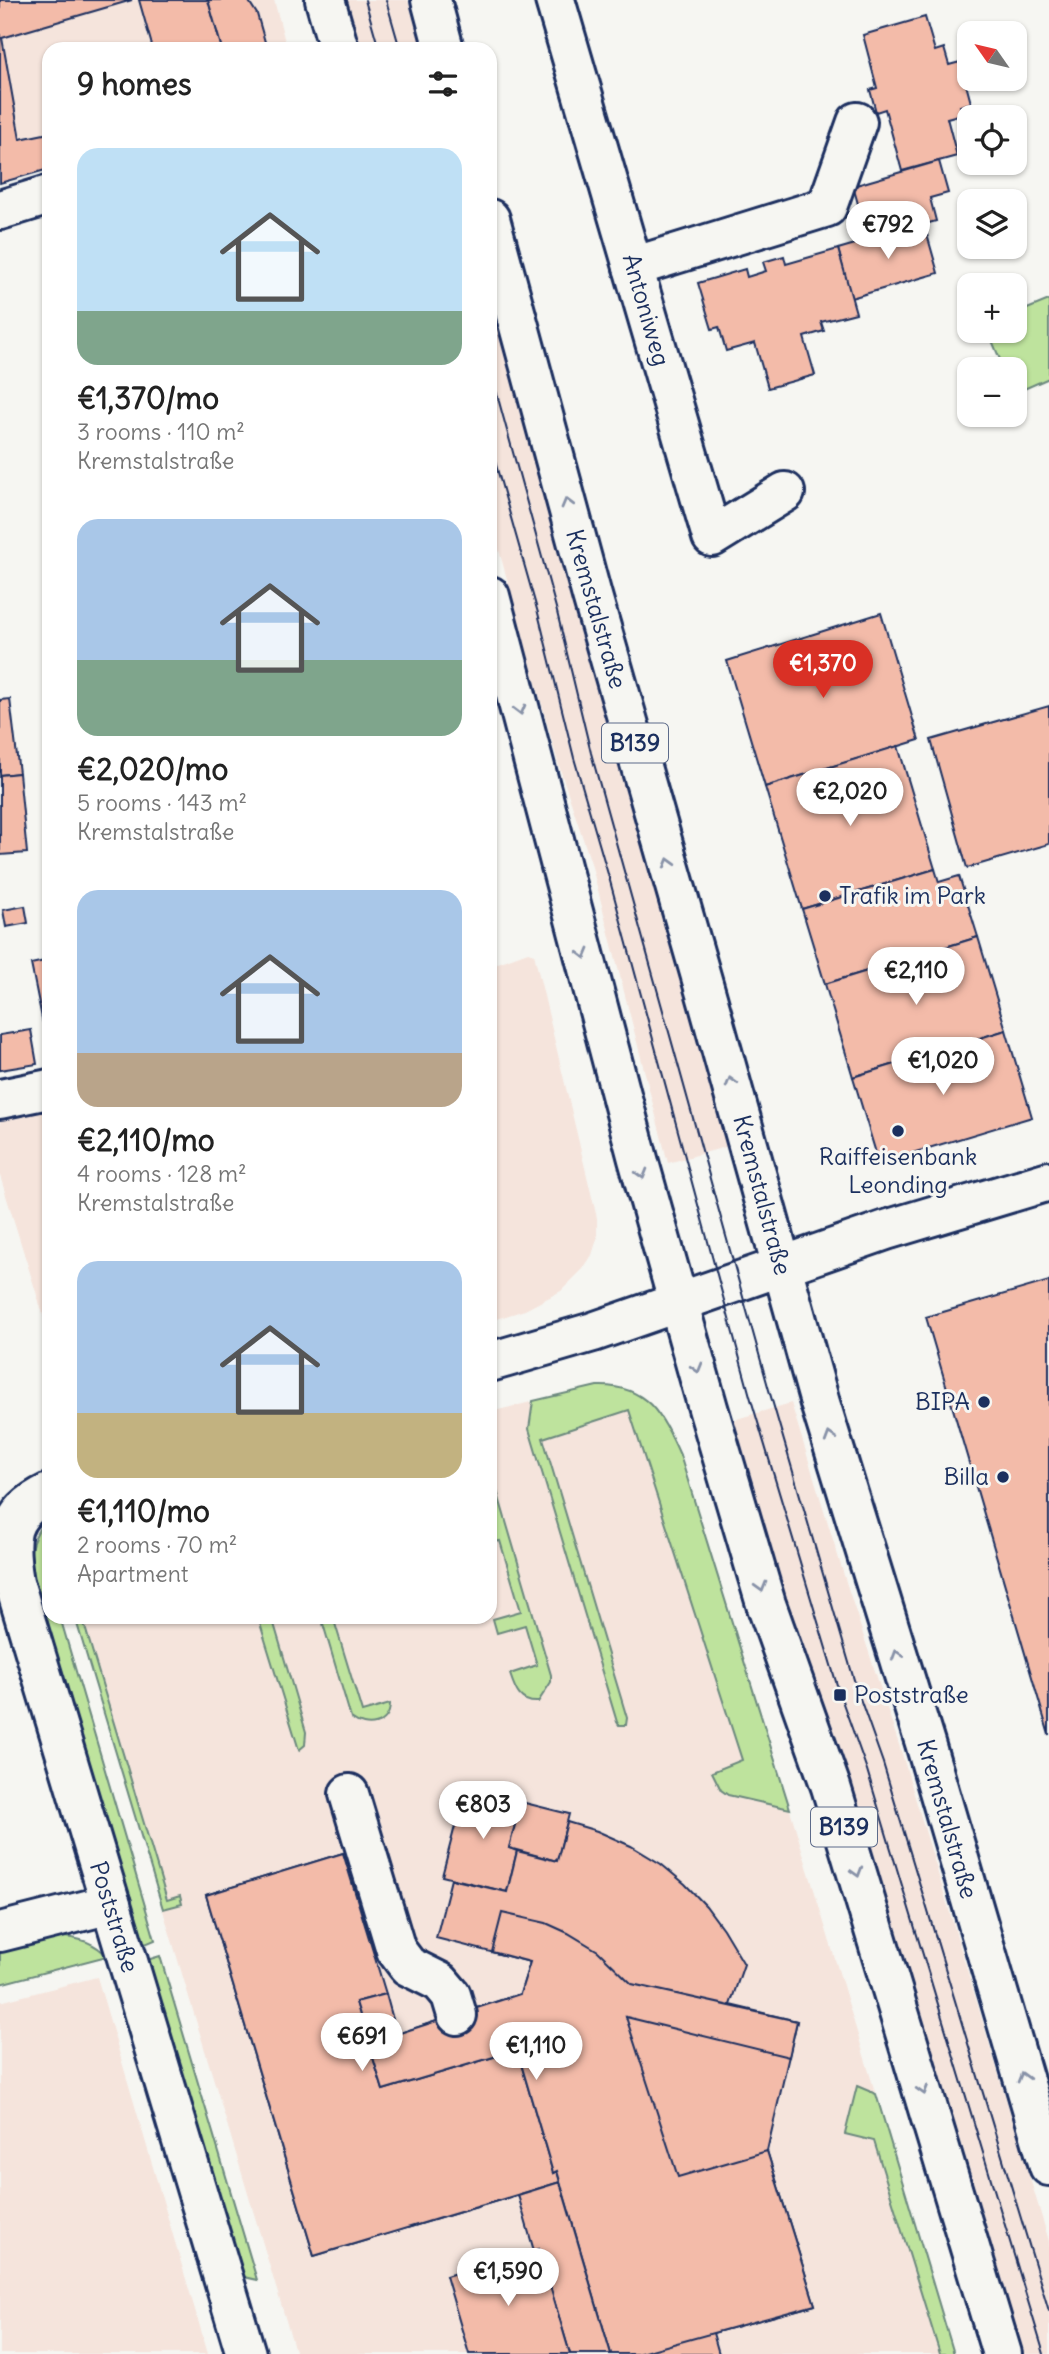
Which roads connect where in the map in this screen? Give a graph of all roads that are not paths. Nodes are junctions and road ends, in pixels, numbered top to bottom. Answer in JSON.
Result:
{"nodes":[{"id":1,"x":325,"y":0,"type":"edge"},
{"id":2,"x":431,"y":0,"type":"edge"},
{"id":3,"x":555,"y":0,"type":"edge"},
{"id":4,"x":337,"y":42,"type":"edge"},
{"id":5,"x":442,"y":42,"type":"edge"},
{"id":6,"x":857,"y":122,"type":"dead end"},
{"id":7,"x":42,"y":197,"type":"edge"},
{"id":8,"x":0,"y":210,"type":"edge"},
{"id":9,"x":497,"y":245,"type":"edge"},
{"id":10,"x":633,"y":267,"type":"junction"},
{"id":11,"x":785,"y":492,"type":"dead end"},
{"id":12,"x":497,"y":635,"type":"edge"},
{"id":13,"x":42,"y":1090,"type":"edge"},
{"id":14,"x":0,"y":1099,"type":"edge"},
{"id":15,"x":1049,"y":1181,"type":"edge"},
{"id":16,"x":782,"y":1266,"type":"junction"},
{"id":17,"x":678,"y":1303,"type":"junction"},
{"id":18,"x":497,"y":1360,"type":"edge"},
{"id":19,"x":42,"y":1496,"type":"edge"},
{"id":20,"x":349,"y":1794,"type":"dead end"},
{"id":21,"x":111,"y":1903,"type":"junction"},
{"id":22,"x":0,"y":1932,"type":"edge"},
{"id":23,"x":457,"y":2015,"type":"dead end"},
{"id":24,"x":1049,"y":2166,"type":"edge"},
{"id":25,"x":246,"y":2354,"type":"edge"},
{"id":26,"x":1002,"y":2354,"type":"edge"}],
"edges":[{"from":1,"to":4,"type":"main road"},
{"from":2,"to":5,"type":"main road"},
{"from":3,"to":10,"type":"main road","name":"Antoniweg"},
{"from":6,"to":10,"type":"main road"},
{"from":7,"to":8,"type":"main road"},
{"from":16,"to":9,"type":"main road","name":"Kremstalstraße","number":"B139","one_way":true},
{"from":10,"to":11,"type":"main road","name":"Antoniweg"},
{"from":12,"to":17,"type":"main road","number":"B139","one_way":true},
{"from":13,"to":14,"type":"main road"},
{"from":15,"to":16,"type":"main road"},
{"from":16,"to":17,"type":"main road"},
{"from":24,"to":16,"type":"main road","name":"Kremstalstraße","number":"B139","one_way":true},
{"from":17,"to":18,"type":"main road"},
{"from":17,"to":26,"type":"main road","number":"B139","one_way":true},
{"from":19,"to":21,"type":"main road","name":"Poststraße"},
{"from":20,"to":23,"type":"main road"},
{"from":21,"to":22,"type":"main road"},
{"from":21,"to":25,"type":"main road","name":"Poststraße"}]}
